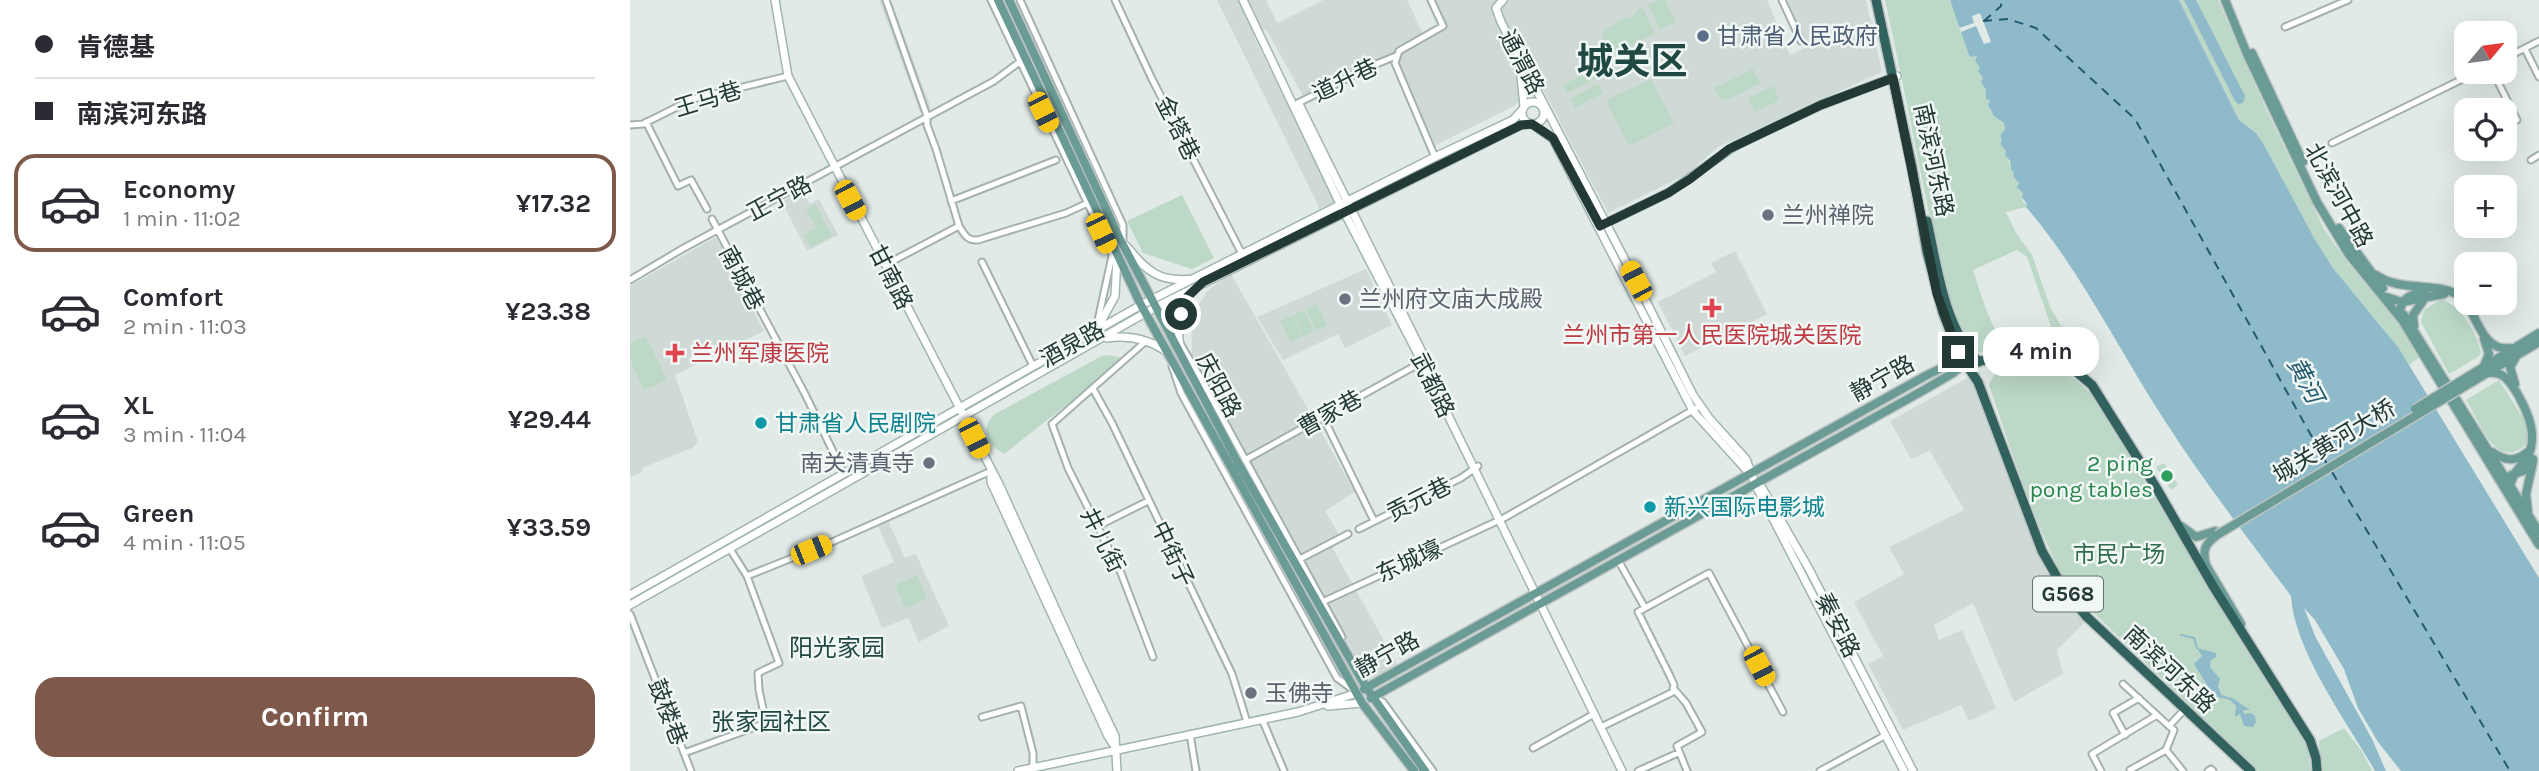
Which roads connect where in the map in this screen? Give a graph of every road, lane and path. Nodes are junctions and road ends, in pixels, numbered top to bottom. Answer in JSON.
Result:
{"nodes":[{"id":1,"x":775,"y":0,"type":"edge"},
{"id":2,"x":886,"y":0,"type":"edge"},
{"id":3,"x":992,"y":0,"type":"edge"},
{"id":4,"x":999,"y":0,"type":"edge"},
{"id":5,"x":1009,"y":0,"type":"edge"},
{"id":6,"x":1020,"y":0,"type":"edge"},
{"id":7,"x":1115,"y":0,"type":"edge"},
{"id":8,"x":1245,"y":0,"type":"edge"},
{"id":9,"x":1432,"y":0,"type":"edge"},
{"id":10,"x":1503,"y":0,"type":"edge"},
{"id":11,"x":1783,"y":0,"type":"edge"},
{"id":12,"x":1878,"y":0,"type":"edge"},
{"id":13,"x":2225,"y":0,"type":"edge"},
{"id":14,"x":2231,"y":0,"type":"edge"},
{"id":15,"x":2348,"y":0,"type":"edge"},
{"id":16,"x":2334,"y":3,"type":"edge"},
{"id":17,"x":2285,"y":27,"type":"dead end"},
{"id":18,"x":1801,"y":41,"type":"dead end"},
{"id":19,"x":2539,"y":41,"type":"edge"},
{"id":20,"x":2525,"y":49,"type":"junction"},
{"id":21,"x":2517,"y":53,"type":"edge"},
{"id":22,"x":1518,"y":55,"type":"junction"},
{"id":23,"x":1396,"y":56,"type":"junction"},
{"id":24,"x":1023,"y":60,"type":"junction"},
{"id":25,"x":788,"y":76,"type":"junction"},
{"id":26,"x":1895,"y":77,"type":"junction"},
{"id":27,"x":2539,"y":77,"type":"edge"},
{"id":28,"x":2454,"y":83,"type":"edge"},
{"id":29,"x":1536,"y":89,"type":"junction"},
{"id":30,"x":1296,"y":104,"type":"junction"},
{"id":31,"x":1523,"y":108,"type":"junction"},
{"id":32,"x":1542,"y":108,"type":"junction"},
{"id":33,"x":927,"y":116,"type":"junction"},
{"id":34,"x":646,"y":122,"type":"junction"},
{"id":35,"x":1532,"y":124,"type":"junction"},
{"id":36,"x":630,"y":125,"type":"edge"},
{"id":37,"x":1555,"y":125,"type":"junction"},
{"id":38,"x":2332,"y":143,"type":"dead end"},
{"id":39,"x":2539,"y":155,"type":"edge"},
{"id":40,"x":1435,"y":157,"type":"junction"},
{"id":41,"x":1056,"y":160,"type":"dead end"},
{"id":42,"x":2531,"y":160,"type":"dead end"},
{"id":43,"x":834,"y":169,"type":"junction"},
{"id":44,"x":951,"y":201,"type":"junction"},
{"id":45,"x":1089,"y":202,"type":"junction"},
{"id":46,"x":1346,"y":208,"type":"junction"},
{"id":47,"x":707,"y":209,"type":"dead end"},
{"id":48,"x":712,"y":219,"type":"dead end"},
{"id":49,"x":1602,"y":225,"type":"junction"},
{"id":50,"x":959,"y":226,"type":"junction"},
{"id":51,"x":717,"y":231,"type":"junction"},
{"id":52,"x":1123,"y":243,"type":"junction"},
{"id":53,"x":1114,"y":254,"type":"junction"},
{"id":54,"x":1243,"y":256,"type":"junction"},
{"id":55,"x":982,"y":262,"type":"dead end"},
{"id":56,"x":885,"y":265,"type":"junction"},
{"id":57,"x":2364,"y":265,"type":"junction"},
{"id":58,"x":630,"y":280,"type":"edge"},
{"id":59,"x":1202,"y":280,"type":"junction"},
{"id":60,"x":2376,"y":287,"type":"junction"},
{"id":61,"x":2427,"y":292,"type":"junction"},
{"id":62,"x":1154,"y":303,"type":"junction"},
{"id":63,"x":2398,"y":304,"type":"junction"},
{"id":64,"x":1141,"y":305,"type":"junction"},
{"id":65,"x":1146,"y":314,"type":"junction"},
{"id":66,"x":2402,"y":320,"type":"junction"},
{"id":67,"x":2415,"y":329,"type":"junction"},
{"id":68,"x":1096,"y":331,"type":"junction"},
{"id":69,"x":2539,"y":333,"type":"edge"},
{"id":70,"x":1100,"y":340,"type":"junction"},
{"id":71,"x":1146,"y":341,"type":"junction"},
{"id":72,"x":1178,"y":341,"type":"junction"},
{"id":73,"x":2539,"y":342,"type":"edge"},
{"id":74,"x":2516,"y":352,"type":"junction"},
{"id":75,"x":1169,"y":353,"type":"junction"},
{"id":76,"x":1422,"y":362,"type":"junction"},
{"id":77,"x":1966,"y":362,"type":"junction"},
{"id":78,"x":1979,"y":362,"type":"junction"},
{"id":79,"x":1185,"y":363,"type":"junction"},
{"id":80,"x":1033,"y":366,"type":"junction"},
{"id":81,"x":2485,"y":370,"type":"junction"},
{"id":82,"x":1093,"y":389,"type":"junction"},
{"id":83,"x":2449,"y":391,"type":"junction"},
{"id":84,"x":1697,"y":409,"type":"junction"},
{"id":85,"x":962,"y":413,"type":"junction"},
{"id":86,"x":1323,"y":417,"type":"junction"},
{"id":87,"x":1052,"y":424,"type":"joint"},
{"id":88,"x":2539,"y":426,"type":"edge"},
{"id":89,"x":2536,"y":448,"type":"edge"},
{"id":90,"x":2489,"y":450,"type":"junction"},
{"id":91,"x":1242,"y":461,"type":"junction"},
{"id":92,"x":2488,"y":461,"type":"junction"},
{"id":93,"x":1476,"y":467,"type":"junction"},
{"id":94,"x":991,"y":471,"type":"junction"},
{"id":95,"x":2502,"y":472,"type":"junction"},
{"id":96,"x":1750,"y":474,"type":"junction"},
{"id":97,"x":845,"y":475,"type":"junction"},
{"id":98,"x":2512,"y":475,"type":"junction"},
{"id":99,"x":1755,"y":484,"type":"junction"},
{"id":100,"x":2510,"y":485,"type":"junction"},
{"id":101,"x":1148,"y":501,"type":"junction"},
{"id":102,"x":2165,"y":504,"type":"junction"},
{"id":103,"x":2514,"y":504,"type":"junction"},
{"id":104,"x":1502,"y":519,"type":"junction"},
{"id":105,"x":2532,"y":520,"type":"junction"},
{"id":106,"x":1374,"y":521,"type":"junction"},
{"id":107,"x":1098,"y":526,"type":"junction"},
{"id":108,"x":1359,"y":528,"type":"dead end"},
{"id":109,"x":2539,"y":532,"type":"edge"},
{"id":110,"x":2216,"y":533,"type":"junction"},
{"id":111,"x":1348,"y":534,"type":"dead end"},
{"id":112,"x":2539,"y":545,"type":"edge"},
{"id":113,"x":730,"y":549,"type":"junction"},
{"id":114,"x":1618,"y":560,"type":"junction"},
{"id":115,"x":1297,"y":561,"type":"junction"},
{"id":116,"x":747,"y":576,"type":"junction"},
{"id":117,"x":1538,"y":592,"type":"junction"},
{"id":118,"x":630,"y":595,"type":"edge"},
{"id":119,"x":1543,"y":602,"type":"junction"},
{"id":120,"x":1321,"y":603,"type":"junction"},
{"id":121,"x":630,"y":605,"type":"edge"},
{"id":122,"x":1645,"y":608,"type":"junction"},
{"id":123,"x":630,"y":614,"type":"edge"},
{"id":124,"x":2252,"y":645,"type":"junction"},
{"id":125,"x":1153,"y":657,"type":"dead end"},
{"id":126,"x":2123,"y":684,"type":"dead end"},
{"id":127,"x":1366,"y":687,"type":"junction"},
{"id":128,"x":1673,"y":688,"type":"junction"},
{"id":129,"x":1357,"y":693,"type":"junction"},
{"id":130,"x":1373,"y":697,"type":"junction"},
{"id":131,"x":2138,"y":698,"type":"junction"},
{"id":132,"x":1362,"y":703,"type":"junction"},
{"id":133,"x":1317,"y":707,"type":"junction"},
{"id":134,"x":2185,"y":709,"type":"junction"},
{"id":135,"x":1783,"y":712,"type":"dead end"},
{"id":136,"x":1594,"y":714,"type":"junction"},
{"id":137,"x":2157,"y":715,"type":"junction"},
{"id":138,"x":982,"y":717,"type":"dead end"},
{"id":139,"x":1261,"y":719,"type":"junction"},
{"id":140,"x":1247,"y":722,"type":"junction"},
{"id":141,"x":1603,"y":726,"type":"junction"},
{"id":142,"x":2169,"y":726,"type":"junction"},
{"id":143,"x":1190,"y":734,"type":"junction"},
{"id":144,"x":2125,"y":735,"type":"junction"},
{"id":145,"x":1886,"y":736,"type":"junction"},
{"id":146,"x":1533,"y":748,"type":"dead end"},
{"id":147,"x":1116,"y":749,"type":"junction"},
{"id":148,"x":2166,"y":750,"type":"junction"},
{"id":149,"x":1678,"y":752,"type":"junction"},
{"id":150,"x":684,"y":753,"type":"junction"},
{"id":151,"x":1033,"y":768,"type":"junction"},
{"id":152,"x":1830,"y":769,"type":"edge"},
{"id":153,"x":691,"y":771,"type":"edge"},
{"id":154,"x":1018,"y":771,"type":"edge"},
{"id":155,"x":1117,"y":771,"type":"edge"},
{"id":156,"x":1196,"y":771,"type":"edge"},
{"id":157,"x":1284,"y":771,"type":"edge"},
{"id":158,"x":1414,"y":771,"type":"edge"},
{"id":159,"x":1425,"y":771,"type":"edge"},
{"id":160,"x":1433,"y":771,"type":"edge"},
{"id":161,"x":1625,"y":771,"type":"edge"},
{"id":162,"x":1638,"y":771,"type":"edge"},
{"id":163,"x":1687,"y":771,"type":"edge"},
{"id":164,"x":1820,"y":771,"type":"edge"},
{"id":165,"x":1904,"y":771,"type":"edge"},
{"id":166,"x":1913,"y":771,"type":"edge"},
{"id":167,"x":2101,"y":771,"type":"edge"},
{"id":168,"x":2130,"y":771,"type":"edge"},
{"id":169,"x":2183,"y":771,"type":"edge"},
{"id":170,"x":2251,"y":771,"type":"edge"},
{"id":171,"x":2317,"y":771,"type":"edge"}],
"edges":[{"from":1,"to":25,"type":"main road","name":"甘南路"},
{"from":2,"to":33,"type":"street"},
{"from":3,"to":24,"type":"street"},
{"from":4,"to":24,"type":"main road","name":"庆阳路"},
{"from":5,"to":52,"type":"main road","name":"庆阳路"},
{"from":6,"to":52,"type":"street"},
{"from":7,"to":54,"type":"street","name":"金塔巷"},
{"from":8,"to":30,"type":"main road","name":"武都路"},
{"from":9,"to":23,"type":"street","name":"道升巷"},
{"from":10,"to":22,"type":"main road","name":"通渭路"},
{"from":11,"to":18,"type":"street"},
{"from":12,"to":26,"type":"highway","name":"南滨河东路","number":"G568"},
{"from":13,"to":60,"type":"main road","name":"北滨河中路"},
{"from":14,"to":57,"type":"main road","name":"北滨河中路"},
{"from":15,"to":16,"type":"street"},
{"from":16,"to":17,"type":"street"},
{"from":19,"to":20,"type":"street"},
{"from":20,"to":21,"type":"street"},
{"from":20,"to":27,"type":"street"},
{"from":22,"to":29,"type":"main road","name":"通渭路"},
{"from":22,"to":31,"type":"main road"},
{"from":23,"to":30,"type":"street","name":"道升巷"},
{"from":23,"to":40,"type":"street"},
{"from":24,"to":33,"type":"street","name":"正宁路"},
{"from":24,"to":45,"type":"main road","name":"庆阳路"},
{"from":25,"to":34,"type":"street","name":"王马巷"},
{"from":25,"to":43,"type":"main road","name":"甘南路"},
{"from":26,"to":49,"type":"main road"},
{"from":26,"to":77,"type":"highway","name":"南滨河东路","number":"G568"},
{"from":26,"to":78,"type":"highway","name":"南滨河东路","number":"G568"},
{"from":28,"to":38,"type":"street"},
{"from":29,"to":32,"type":"main road"},
{"from":29,"to":37,"type":"main road","name":"通渭路"},
{"from":30,"to":46,"type":"main road","name":"武都路"},
{"from":31,"to":32,"type":"main road"},
{"from":31,"to":35,"type":"main road"},
{"from":31,"to":40,"type":"main road","name":"酒泉路"},
{"from":32,"to":35,"type":"main road"},
{"from":32,"to":37,"type":"main road"},
{"from":33,"to":43,"type":"street","name":"正宁路"},
{"from":33,"to":44,"type":"street"},
{"from":34,"to":36,"type":"street","name":"王马巷"},
{"from":34,"to":47,"type":"street"},
{"from":35,"to":46,"type":"main road","name":"酒泉路"},
{"from":35,"to":49,"type":"main road"},
{"from":37,"to":49,"type":"main road"},
{"from":39,"to":42,"type":"street"},
{"from":40,"to":46,"type":"main road","name":"酒泉路"},
{"from":41,"to":44,"type":"street"},
{"from":43,"to":51,"type":"street","name":"正宁路"},
{"from":43,"to":56,"type":"main road","name":"甘南路"},
{"from":44,"to":50,"type":"street"},
{"from":45,"to":50,"type":"street"},
{"from":45,"to":53,"type":"main road","name":"庆阳路"},
{"from":46,"to":54,"type":"main road","name":"酒泉路"},
{"from":46,"to":59,"type":"main road","name":"酒泉路"},
{"from":46,"to":76,"type":"main road","name":"武都路"},
{"from":46,"to":93,"type":"main road","name":"武都路"},
{"from":48,"to":51,"type":"street","name":"南城巷"},
{"from":49,"to":84,"type":"main road","name":"秦安路"},
{"from":50,"to":56,"type":"street"},
{"from":51,"to":58,"type":"street","name":"正宁路"},
{"from":51,"to":97,"type":"street","name":"南城巷"},
{"from":52,"to":59,"type":"main road"},
{"from":52,"to":62,"type":"main road","name":"庆阳路"},
{"from":53,"to":64,"type":"main road","name":"庆阳路"},
{"from":53,"to":68,"type":"street"},
{"from":53,"to":68,"type":"main road"},
{"from":54,"to":59,"type":"main road","name":"酒泉路"},
{"from":55,"to":80,"type":"street"},
{"from":56,"to":85,"type":"main road","name":"甘南路"},
{"from":57,"to":61,"type":"main road"},
{"from":57,"to":63,"type":"main road","name":"北滨河中路"},
{"from":59,"to":62,"type":"main road","name":"酒泉路"},
{"from":59,"to":72,"type":"main road"},
{"from":60,"to":63,"type":"main road"},
{"from":60,"to":66,"type":"main road","name":"北滨河中路"},
{"from":61,"to":63,"type":"main road"},
{"from":61,"to":67,"type":"main road"},
{"from":61,"to":74,"type":"main road"},
{"from":61,"to":81,"type":"main road"},
{"from":62,"to":64,"type":"main road","name":"酒泉路"},
{"from":62,"to":65,"type":"main road","name":"酒泉路"},
{"from":62,"to":79,"type":"main road","name":"庆阳路"},
{"from":63,"to":66,"type":"main road"},
{"from":63,"to":67,"type":"main road","name":"北滨河中路"},
{"from":64,"to":65,"type":"main road","name":"庆阳路"},
{"from":64,"to":68,"type":"main road","name":"酒泉路"},
{"from":65,"to":70,"type":"main road","name":"酒泉路"},
{"from":65,"to":75,"type":"main road","name":"庆阳路"},
{"from":66,"to":83,"type":"main road","name":"北滨河中路"},
{"from":67,"to":83,"type":"main road","name":"北滨河中路"},
{"from":68,"to":80,"type":"main road","name":"酒泉路"},
{"from":69,"to":74,"type":"main road"},
{"from":70,"to":71,"type":"main road"},
{"from":70,"to":85,"type":"main road","name":"酒泉路"},
{"from":71,"to":75,"type":"main road"},
{"from":71,"to":82,"type":"street","name":"酒泉路"},
{"from":72,"to":79,"type":"main road"},
{"from":72,"to":91,"type":"street"},
{"from":73,"to":74,"type":"main road"},
{"from":74,"to":81,"type":"main road","name":"城关黄河大桥"},
{"from":74,"to":88,"type":"main road"},
{"from":75,"to":129,"type":"main road","name":"庆阳路"},
{"from":76,"to":86,"type":"street","name":"曹家巷"},
{"from":76,"to":93,"type":"main road","name":"武都路"},
{"from":77,"to":78,"type":"highway"},
{"from":77,"to":96,"type":"main road","name":"静宁路"},
{"from":77,"to":99,"type":"main road","name":"静宁路"},
{"from":77,"to":134,"type":"highway","name":"南滨河东路","number":"G568"},
{"from":78,"to":102,"type":"highway"},
{"from":79,"to":91,"type":"main road","name":"庆阳路"},
{"from":80,"to":85,"type":"main road","name":"酒泉路"},
{"from":81,"to":89,"type":"main road"},
{"from":81,"to":110,"type":"main road","name":"城关黄河大桥","bridge":true},
{"from":82,"to":87,"type":"street","name":"酒泉路"},
{"from":82,"to":101,"type":"street","name":"中街子"},
{"from":83,"to":90,"type":"main road"},
{"from":83,"to":92,"type":"main road"},
{"from":84,"to":96,"type":"main road","name":"秦安路"},
{"from":84,"to":104,"type":"street","name":"东城壕"},
{"from":85,"to":94,"type":"main road","name":"甘南路"},
{"from":85,"to":97,"type":"main road","name":"酒泉路"},
{"from":85,"to":113,"type":"main road","name":"酒泉路"},
{"from":86,"to":91,"type":"street","name":"曹家巷"},
{"from":86,"to":106,"type":"street"},
{"from":87,"to":107,"type":"street","name":"井儿街"},
{"from":89,"to":90,"type":"main road"},
{"from":89,"to":98,"type":"main road"},
{"from":89,"to":105,"type":"main road"},
{"from":90,"to":95,"type":"main road"},
{"from":91,"to":115,"type":"main road","name":"庆阳路"},
{"from":92,"to":95,"type":"main road"},
{"from":92,"to":103,"type":"main road"},
{"from":93,"to":104,"type":"main road","name":"武都路"},
{"from":93,"to":106,"type":"street","name":"贡元巷"},
{"from":94,"to":116,"type":"street"},
{"from":94,"to":147,"type":"main road","name":"甘南路"},
{"from":95,"to":98,"type":"main road"},
{"from":95,"to":100,"type":"main road"},
{"from":96,"to":99,"type":"main road","name":"秦安路"},
{"from":96,"to":117,"type":"main road","name":"静宁路"},
{"from":97,"to":118,"type":"main road","name":"酒泉路"},
{"from":98,"to":100,"type":"main road"},
{"from":99,"to":114,"type":"main road","name":"静宁路"},
{"from":99,"to":145,"type":"main road","name":"秦安路"},
{"from":99,"to":166,"type":"main road","name":"秦安路"},
{"from":100,"to":103,"type":"main road"},
{"from":100,"to":105,"type":"main road"},
{"from":101,"to":107,"type":"street"},
{"from":101,"to":140,"type":"street","name":"中街子"},
{"from":102,"to":110,"type":"main road"},
{"from":102,"to":124,"type":"highway"},
{"from":103,"to":112,"type":"main road"},
{"from":104,"to":117,"type":"main road","name":"武都路"},
{"from":104,"to":120,"type":"street","name":"东城壕"},
{"from":105,"to":109,"type":"main road"},
{"from":106,"to":108,"type":"street","name":"贡元巷"},
{"from":107,"to":125,"type":"street","name":"井儿街"},
{"from":110,"to":124,"type":"main road"},
{"from":111,"to":115,"type":"street"},
{"from":113,"to":116,"type":"street"},
{"from":113,"to":121,"type":"main road","name":"酒泉路"},
{"from":114,"to":119,"type":"main road","name":"静宁路"},
{"from":114,"to":122,"type":"street"},
{"from":115,"to":120,"type":"main road","name":"庆阳路"},
{"from":116,"to":150,"type":"street"},
{"from":117,"to":119,"type":"main road","name":"武都路"},
{"from":117,"to":127,"type":"main road","name":"静宁路"},
{"from":119,"to":130,"type":"main road","name":"静宁路"},
{"from":119,"to":136,"type":"main road","name":"武都路"},
{"from":119,"to":141,"type":"main road","name":"武都路"},
{"from":120,"to":127,"type":"main road","name":"庆阳路"},
{"from":122,"to":128,"type":"street"},
{"from":122,"to":135,"type":"street"},
{"from":123,"to":150,"type":"street","name":"鼓楼巷"},
{"from":124,"to":171,"type":"highway"},
{"from":126,"to":131,"type":"street"},
{"from":127,"to":129,"type":"main road","name":"静宁路"},
{"from":127,"to":130,"type":"main road","name":"庆阳路"},
{"from":128,"to":141,"type":"street"},
{"from":128,"to":149,"type":"street"},
{"from":129,"to":132,"type":"main road","name":"庆阳路"},
{"from":129,"to":133,"type":"main road","name":"静宁路"},
{"from":130,"to":132,"type":"main road","name":"静宁路"},
{"from":130,"to":159,"type":"main road","name":"庆阳路"},
{"from":130,"to":160,"type":"street"},
{"from":131,"to":137,"type":"street"},
{"from":131,"to":144,"type":"street"},
{"from":132,"to":133,"type":"main road","name":"静宁路"},
{"from":132,"to":158,"type":"main road","name":"庆阳路"},
{"from":133,"to":139,"type":"main road","name":"静宁路"},
{"from":134,"to":142,"type":"street"},
{"from":134,"to":170,"type":"highway","name":"南滨河东路","number":"G568"},
{"from":136,"to":141,"type":"main road","name":"武都路"},
{"from":136,"to":146,"type":"street"},
{"from":137,"to":142,"type":"street"},
{"from":137,"to":144,"type":"street"},
{"from":138,"to":151,"type":"street"},
{"from":139,"to":140,"type":"main road","name":"静宁路"},
{"from":139,"to":157,"type":"street"},
{"from":140,"to":143,"type":"main road","name":"静宁路"},
{"from":141,"to":161,"type":"main road","name":"武都路"},
{"from":142,"to":148,"type":"street"},
{"from":143,"to":147,"type":"main road","name":"静宁路"},
{"from":143,"to":156,"type":"street"},
{"from":144,"to":167,"type":"street"},
{"from":145,"to":152,"type":"street"},
{"from":145,"to":165,"type":"main road","name":"秦安路"},
{"from":147,"to":151,"type":"main road","name":"静宁路"},
{"from":147,"to":155,"type":"main road","name":"甘南路"},
{"from":148,"to":168,"type":"street"},
{"from":148,"to":169,"type":"street"},
{"from":149,"to":162,"type":"street"},
{"from":149,"to":163,"type":"street"},
{"from":150,"to":153,"type":"street","name":"鼓楼巷"},
{"from":151,"to":154,"type":"main road","name":"静宁路"},
{"from":152,"to":164,"type":"street"}]}
